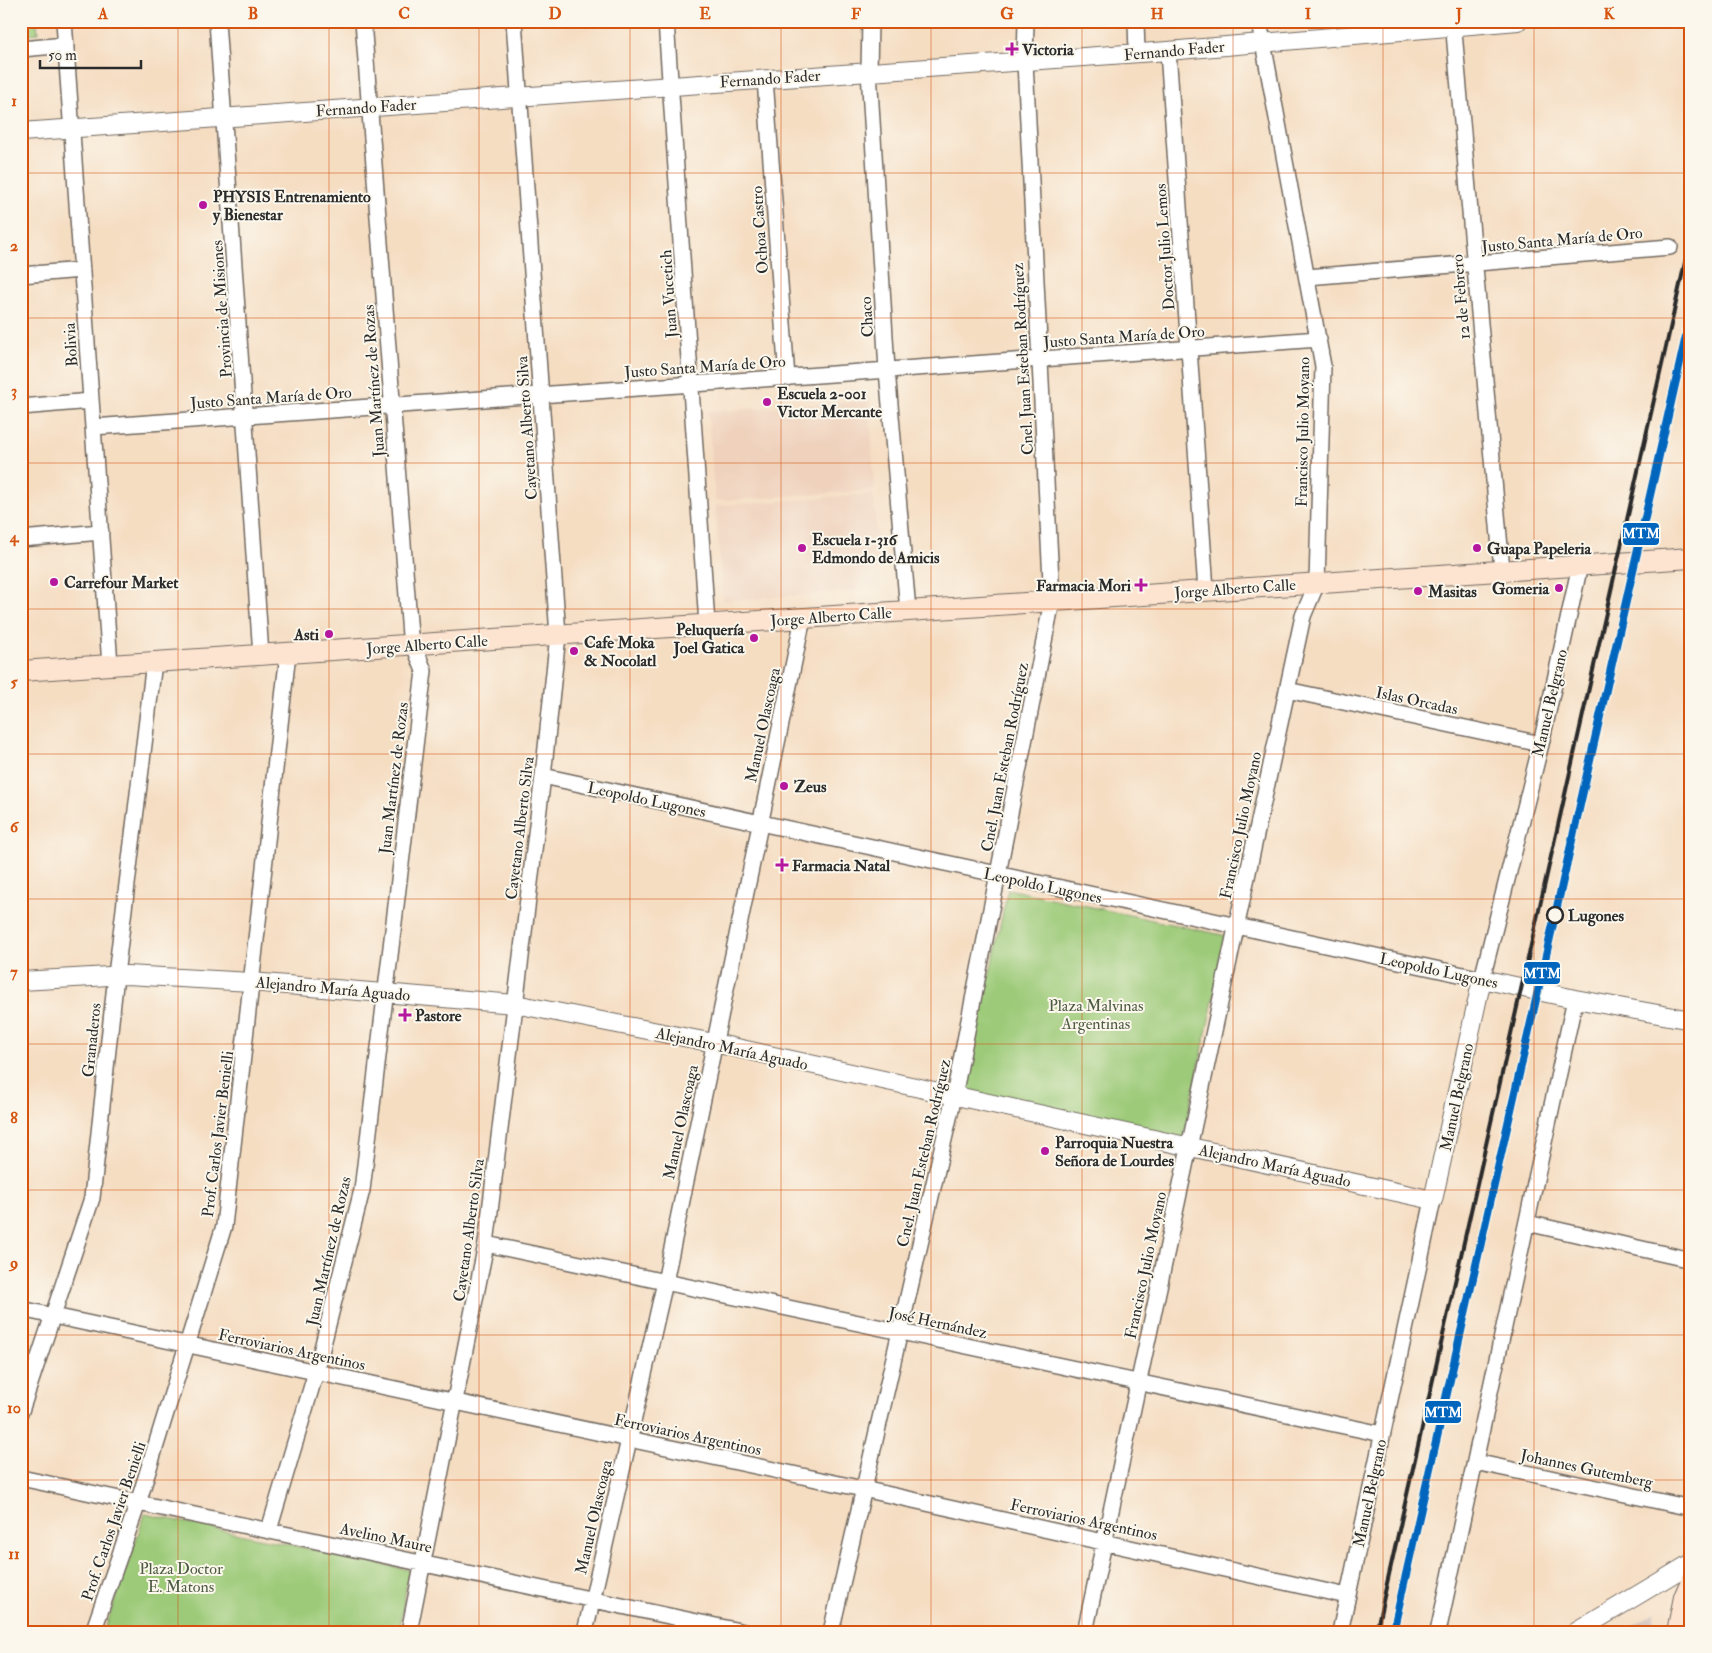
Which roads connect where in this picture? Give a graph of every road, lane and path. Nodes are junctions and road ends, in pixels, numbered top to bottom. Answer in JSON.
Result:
{"nodes":[{"id":1,"x":64,"y":21,"type":"edge"},
{"id":2,"x":217,"y":21,"type":"edge"},
{"id":3,"x":362,"y":21,"type":"edge"},
{"id":4,"x":514,"y":21,"type":"edge"},
{"id":5,"x":666,"y":21,"type":"edge"},
{"id":6,"x":870,"y":21,"type":"edge"},
{"id":7,"x":1026,"y":21,"type":"edge"},
{"id":8,"x":1136,"y":21,"type":"edge"},
{"id":9,"x":1259,"y":21,"type":"edge"},
{"id":10,"x":1518,"y":21,"type":"edge"},
{"id":11,"x":1453,"y":24,"type":"edge"},
{"id":12,"x":1262,"y":43,"type":"junction"},
{"id":13,"x":66,"y":45,"type":"junction"},
{"id":14,"x":21,"y":49,"type":"edge"},
{"id":15,"x":1168,"y":51,"type":"junction"},
{"id":16,"x":1137,"y":53,"type":"junction"},
{"id":17,"x":1025,"y":62,"type":"junction"},
{"id":18,"x":869,"y":71,"type":"junction"},
{"id":19,"x":765,"y":79,"type":"junction"},
{"id":20,"x":671,"y":85,"type":"junction"},
{"id":21,"x":521,"y":97,"type":"junction"},
{"id":22,"x":369,"y":107,"type":"junction"},
{"id":23,"x":225,"y":118,"type":"junction"},
{"id":24,"x":71,"y":129,"type":"junction"},
{"id":25,"x":21,"y":132,"type":"edge"},
{"id":26,"x":1670,"y":247,"type":"dead end"},
{"id":27,"x":1474,"y":264,"type":"junction"},
{"id":28,"x":82,"y":270,"type":"junction"},
{"id":29,"x":21,"y":275,"type":"edge"},
{"id":30,"x":1307,"y":277,"type":"junction"},
{"id":31,"x":1319,"y":339,"type":"junction"},
{"id":32,"x":1189,"y":349,"type":"junction"},
{"id":33,"x":1039,"y":359,"type":"junction"},
{"id":34,"x":887,"y":370,"type":"junction"},
{"id":35,"x":787,"y":378,"type":"junction"},
{"id":36,"x":691,"y":384,"type":"junction"},
{"id":37,"x":541,"y":395,"type":"junction"},
{"id":38,"x":91,"y":401,"type":"junction"},
{"id":39,"x":393,"y":404,"type":"junction"},
{"id":40,"x":21,"y":407,"type":"edge"},
{"id":41,"x":246,"y":416,"type":"junction"},
{"id":42,"x":93,"y":427,"type":"junction"},
{"id":43,"x":100,"y":532,"type":"junction"},
{"id":44,"x":21,"y":539,"type":"edge"},
{"id":45,"x":1691,"y":558,"type":"edge"},
{"id":46,"x":1580,"y":565,"type":"junction"},
{"id":47,"x":1502,"y":570,"type":"junction"},
{"id":48,"x":1317,"y":583,"type":"junction"},
{"id":49,"x":1206,"y":590,"type":"junction"},
{"id":50,"x":1052,"y":601,"type":"junction"},
{"id":51,"x":908,"y":611,"type":"junction"},
{"id":52,"x":803,"y":618,"type":"junction"},
{"id":53,"x":707,"y":624,"type":"junction"},
{"id":54,"x":558,"y":635,"type":"junction"},
{"id":55,"x":413,"y":645,"type":"junction"},
{"id":56,"x":288,"y":653,"type":"junction"},
{"id":57,"x":261,"y":655,"type":"junction"},
{"id":58,"x":154,"y":662,"type":"junction"},
{"id":59,"x":110,"y":665,"type":"junction"},
{"id":60,"x":21,"y":672,"type":"edge"},
{"id":61,"x":1287,"y":690,"type":"junction"},
{"id":62,"x":1540,"y":744,"type":"junction"},
{"id":63,"x":543,"y":776,"type":"junction"},
{"id":64,"x":759,"y":823,"type":"junction"},
{"id":65,"x":998,"y":875,"type":"junction"},
{"id":66,"x":1236,"y":926,"type":"junction"},
{"id":67,"x":116,"y":975,"type":"junction"},
{"id":68,"x":1482,"y":979,"type":"junction"},
{"id":69,"x":21,"y":981,"type":"edge"},
{"id":70,"x":251,"y":982,"type":"junction"},
{"id":71,"x":384,"y":992,"type":"junction"},
{"id":72,"x":1575,"y":999,"type":"junction"},
{"id":73,"x":515,"y":1004,"type":"junction"},
{"id":74,"x":1691,"y":1020,"type":"edge"},
{"id":75,"x":714,"y":1043,"type":"junction"},
{"id":76,"x":954,"y":1096,"type":"junction"},
{"id":77,"x":1189,"y":1147,"type":"junction"},
{"id":78,"x":1433,"y":1200,"type":"junction"},
{"id":79,"x":1527,"y":1223,"type":"junction"},
{"id":80,"x":486,"y":1244,"type":"junction"},
{"id":81,"x":1691,"y":1260,"type":"edge"},
{"id":82,"x":665,"y":1282,"type":"junction"},
{"id":83,"x":21,"y":1309,"type":"edge"},
{"id":84,"x":51,"y":1316,"type":"junction"},
{"id":85,"x":900,"y":1331,"type":"junction"},
{"id":86,"x":189,"y":1345,"type":"junction"},
{"id":87,"x":316,"y":1372,"type":"junction"},
{"id":88,"x":1138,"y":1382,"type":"junction"},
{"id":89,"x":456,"y":1402,"type":"junction"},
{"id":90,"x":21,"y":1411,"type":"edge"},
{"id":91,"x":1382,"y":1434,"type":"junction"},
{"id":92,"x":629,"y":1439,"type":"junction"},
{"id":93,"x":1475,"y":1462,"type":"junction"},
{"id":94,"x":21,"y":1478,"type":"edge"},
{"id":95,"x":863,"y":1489,"type":"junction"},
{"id":96,"x":138,"y":1503,"type":"junction"},
{"id":97,"x":1691,"y":1508,"type":"edge"},
{"id":98,"x":270,"y":1530,"type":"junction"},
{"id":99,"x":1105,"y":1542,"type":"junction"},
{"id":100,"x":424,"y":1563,"type":"junction"},
{"id":101,"x":1691,"y":1563,"type":"edge"},
{"id":102,"x":1691,"y":1581,"type":"edge"},
{"id":103,"x":1347,"y":1596,"type":"junction"},
{"id":104,"x":592,"y":1599,"type":"junction"},
{"id":105,"x":93,"y":1632,"type":"edge"},
{"id":106,"x":409,"y":1632,"type":"edge"},
{"id":107,"x":585,"y":1632,"type":"edge"},
{"id":108,"x":744,"y":1632,"type":"edge"},
{"id":109,"x":831,"y":1632,"type":"edge"},
{"id":110,"x":1085,"y":1632,"type":"edge"},
{"id":111,"x":1340,"y":1632,"type":"edge"},
{"id":112,"x":1438,"y":1632,"type":"edge"},
{"id":113,"x":1576,"y":1632,"type":"edge"},
{"id":114,"x":1677,"y":1632,"type":"edge"}],
"edges":[{"from":1,"to":13,"type":"street","name":"Bolivia"},
{"from":2,"to":23,"type":"street","name":"Provincia de Misiones"},
{"from":3,"to":22,"type":"street","name":"Juan Martínez de Rozas"},
{"from":4,"to":21,"type":"street","name":"Cayetano Alberto Silva"},
{"from":5,"to":20,"type":"street","name":"Juan Vucetich"},
{"from":6,"to":18,"type":"street","name":"Chaco"},
{"from":7,"to":17,"type":"street","name":"Cnel. Juan Esteban Rodríguez"},
{"from":8,"to":16,"type":"street"},
{"from":9,"to":12,"type":"street","name":"Francisco Julio Moyano"},
{"from":10,"to":11,"type":"street","name":"Fernando Fader"},
{"from":11,"to":12,"type":"street","name":"Fernando Fader"},
{"from":11,"to":27,"type":"street","name":"12 de Febrero"},
{"from":12,"to":15,"type":"street","name":"Fernando Fader"},
{"from":12,"to":30,"type":"street","name":"Francisco Julio Moyano"},
{"from":13,"to":14,"type":"street"},
{"from":13,"to":24,"type":"street","name":"Bolivia"},
{"from":15,"to":16,"type":"street","name":"Fernando Fader"},
{"from":15,"to":32,"type":"street","name":"Doctor Julio Lemos"},
{"from":16,"to":17,"type":"street","name":"Fernando Fader"},
{"from":17,"to":18,"type":"street","name":"Fernando Fader"},
{"from":17,"to":33,"type":"street","name":"Cnel. Juan Esteban Rodríguez"},
{"from":18,"to":19,"type":"street","name":"Fernando Fader"},
{"from":18,"to":34,"type":"street","name":"Chaco"},
{"from":19,"to":20,"type":"street","name":"Fernando Fader"},
{"from":19,"to":35,"type":"street","name":"Ochoa Castro"},
{"from":20,"to":21,"type":"street","name":"Fernando Fader"},
{"from":20,"to":36,"type":"street","name":"Juan Vucetich"},
{"from":21,"to":22,"type":"street","name":"Fernando Fader"},
{"from":21,"to":37,"type":"street","name":"Cayetano Alberto Silva"},
{"from":22,"to":23,"type":"street","name":"Fernando Fader"},
{"from":22,"to":39,"type":"street","name":"Juan Martínez de Rozas"},
{"from":23,"to":24,"type":"street","name":"Fernando Fader"},
{"from":23,"to":41,"type":"street","name":"Provincia de Misiones"},
{"from":24,"to":25,"type":"street","name":"Fernando Fader"},
{"from":24,"to":28,"type":"street","name":"Bolivia"},
{"from":26,"to":27,"type":"street","name":"Justo Santa María de Oro"},
{"from":27,"to":30,"type":"street","name":"Justo Santa María de Oro"},
{"from":27,"to":47,"type":"street","name":"12 de Febrero"},
{"from":28,"to":29,"type":"street"},
{"from":28,"to":38,"type":"street","name":"Bolivia"},
{"from":30,"to":31,"type":"street","name":"Francisco Julio Moyano"},
{"from":31,"to":32,"type":"street","name":"Justo Santa María de Oro"},
{"from":31,"to":48,"type":"street","name":"Francisco Julio Moyano"},
{"from":32,"to":33,"type":"street","name":"Justo Santa María de Oro"},
{"from":32,"to":49,"type":"street","name":"Doctor Julio Lemos"},
{"from":33,"to":34,"type":"street","name":"Justo Santa María de Oro"},
{"from":33,"to":50,"type":"street","name":"Cnel. Juan Esteban Rodríguez"},
{"from":34,"to":35,"type":"street","name":"Justo Santa María de Oro"},
{"from":34,"to":51,"type":"street","name":"Chaco"},
{"from":35,"to":36,"type":"street","name":"Justo Santa María de Oro"},
{"from":36,"to":37,"type":"street","name":"Justo Santa María de Oro"},
{"from":36,"to":53,"type":"street","name":"Juan Vucetich"},
{"from":37,"to":39,"type":"street","name":"Justo Santa María de Oro"},
{"from":37,"to":54,"type":"street","name":"Cayetano Alberto Silva"},
{"from":38,"to":40,"type":"street"},
{"from":38,"to":42,"type":"street","name":"Bolivia"},
{"from":39,"to":41,"type":"street","name":"Justo Santa María de Oro"},
{"from":39,"to":55,"type":"street","name":"Juan Martínez de Rozas"},
{"from":41,"to":42,"type":"street","name":"Justo Santa María de Oro"},
{"from":41,"to":57,"type":"street","name":"Provincia de Misiones"},
{"from":42,"to":43,"type":"street","name":"Bolivia"},
{"from":43,"to":44,"type":"street"},
{"from":43,"to":59,"type":"street","name":"Bolivia"},
{"from":45,"to":46,"type":"main road","name":"Jorge Alberto Calle"},
{"from":46,"to":47,"type":"main road","name":"Jorge Alberto Calle"},
{"from":46,"to":62,"type":"street","name":"Manuel Belgrano"},
{"from":47,"to":48,"type":"main road","name":"Jorge Alberto Calle"},
{"from":48,"to":49,"type":"main road","name":"Jorge Alberto Calle"},
{"from":48,"to":61,"type":"street","name":"Francisco Julio Moyano"},
{"from":49,"to":50,"type":"main road","name":"Jorge Alberto Calle"},
{"from":50,"to":51,"type":"main road","name":"Jorge Alberto Calle"},
{"from":50,"to":65,"type":"street","name":"Cnel. Juan Esteban Rodríguez"},
{"from":51,"to":52,"type":"main road","name":"Jorge Alberto Calle"},
{"from":52,"to":53,"type":"main road","name":"Jorge Alberto Calle"},
{"from":52,"to":64,"type":"street","name":"Manuel Olascoaga"},
{"from":53,"to":54,"type":"main road","name":"Jorge Alberto Calle"},
{"from":54,"to":55,"type":"main road","name":"Jorge Alberto Calle"},
{"from":54,"to":63,"type":"street","name":"Cayetano Alberto Silva"},
{"from":55,"to":56,"type":"main road","name":"Jorge Alberto Calle"},
{"from":55,"to":71,"type":"street","name":"Juan Martínez de Rozas"},
{"from":56,"to":57,"type":"main road","name":"Jorge Alberto Calle"},
{"from":56,"to":70,"type":"street","name":"Prof. Carlos Javier Benielli"},
{"from":57,"to":58,"type":"main road","name":"Jorge Alberto Calle"},
{"from":58,"to":59,"type":"main road","name":"Jorge Alberto Calle"},
{"from":58,"to":67,"type":"street","name":"Granaderos"},
{"from":59,"to":60,"type":"main road","name":"Jorge Alberto Calle"},
{"from":61,"to":62,"type":"street","name":"Islas Orcadas"},
{"from":61,"to":66,"type":"street","name":"Francisco Julio Moyano"},
{"from":62,"to":68,"type":"street","name":"Manuel Belgrano"},
{"from":63,"to":64,"type":"street","name":"Leopoldo Lugones"},
{"from":63,"to":73,"type":"street","name":"Cayetano Alberto Silva"},
{"from":64,"to":65,"type":"street","name":"Leopoldo Lugones"},
{"from":64,"to":75,"type":"street","name":"Manuel Olascoaga"},
{"from":65,"to":66,"type":"street","name":"Leopoldo Lugones"},
{"from":65,"to":76,"type":"street","name":"Cnel. Juan Esteban Rodríguez"},
{"from":66,"to":68,"type":"street","name":"Leopoldo Lugones"},
{"from":66,"to":77,"type":"street","name":"Francisco Julio Moyano"},
{"from":67,"to":69,"type":"street","name":"Alejandro María Aguado"},
{"from":67,"to":70,"type":"street","name":"Alejandro María Aguado"},
{"from":67,"to":84,"type":"street","name":"Granaderos"},
{"from":68,"to":72,"type":"street","name":"Leopoldo Lugones"},
{"from":68,"to":78,"type":"street","name":"Manuel Belgrano"},
{"from":70,"to":71,"type":"street","name":"Alejandro María Aguado"},
{"from":70,"to":86,"type":"street","name":"Prof. Carlos Javier Benielli"},
{"from":71,"to":73,"type":"street","name":"Alejandro María Aguado"},
{"from":71,"to":87,"type":"street","name":"Juan Martínez de Rozas"},
{"from":72,"to":74,"type":"street","name":"Leopoldo Lugones"},
{"from":72,"to":79,"type":"street"},
{"from":73,"to":75,"type":"street","name":"Alejandro María Aguado"},
{"from":73,"to":80,"type":"street","name":"Cayetano Alberto Silva"},
{"from":75,"to":76,"type":"street","name":"Alejandro María Aguado"},
{"from":75,"to":82,"type":"street","name":"Manuel Olascoaga"},
{"from":76,"to":77,"type":"street","name":"Alejandro María Aguado"},
{"from":76,"to":85,"type":"street","name":"Cnel. Juan Esteban Rodríguez"},
{"from":77,"to":78,"type":"street","name":"Alejandro María Aguado"},
{"from":77,"to":88,"type":"street","name":"Francisco Julio Moyano"},
{"from":78,"to":91,"type":"street","name":"Manuel Belgrano"},
{"from":79,"to":81,"type":"street"},
{"from":79,"to":93,"type":"street"},
{"from":80,"to":82,"type":"street","name":"José Hernández"},
{"from":80,"to":89,"type":"street","name":"Cayetano Alberto Silva"},
{"from":82,"to":85,"type":"street","name":"José Hernández"},
{"from":82,"to":92,"type":"street","name":"Manuel Olascoaga"},
{"from":83,"to":84,"type":"street","name":"Ferroviarios Argentinos"},
{"from":84,"to":86,"type":"street","name":"Ferroviarios Argentinos"},
{"from":84,"to":90,"type":"street","name":"Granaderos"},
{"from":85,"to":88,"type":"street","name":"José Hernández"},
{"from":85,"to":95,"type":"street","name":"Cnel. Juan Esteban Rodríguez"},
{"from":86,"to":87,"type":"street","name":"Ferroviarios Argentinos"},
{"from":86,"to":96,"type":"street","name":"Prof. Carlos Javier Benielli"},
{"from":87,"to":89,"type":"street","name":"Ferroviarios Argentinos"},
{"from":87,"to":98,"type":"street","name":"Juan Martínez de Rozas"},
{"from":88,"to":91,"type":"street","name":"José Hernández"},
{"from":88,"to":99,"type":"street","name":"Francisco Julio Moyano"},
{"from":89,"to":92,"type":"street","name":"Ferroviarios Argentinos"},
{"from":89,"to":100,"type":"street","name":"Cayetano Alberto Silva"},
{"from":91,"to":103,"type":"street","name":"Manuel Belgrano"},
{"from":92,"to":95,"type":"street","name":"Ferroviarios Argentinos"},
{"from":92,"to":104,"type":"street","name":"Manuel Olascoaga"},
{"from":93,"to":97,"type":"street","name":"Johannes Gutemberg"},
{"from":93,"to":112,"type":"street"},
{"from":94,"to":96,"type":"street","name":"Avelino Maure"},
{"from":95,"to":99,"type":"street","name":"Ferroviarios Argentinos"},
{"from":95,"to":109,"type":"street","name":"Cnel. Juan Esteban Rodríguez"},
{"from":96,"to":98,"type":"street","name":"Avelino Maure"},
{"from":96,"to":105,"type":"street","name":"Prof. Carlos Javier Benielli"},
{"from":98,"to":100,"type":"street","name":"Avelino Maure"},
{"from":99,"to":103,"type":"street","name":"Ferroviarios Argentinos"},
{"from":99,"to":110,"type":"street","name":"Francisco Julio Moyano"},
{"from":100,"to":104,"type":"street","name":"Avelino Maure"},
{"from":100,"to":106,"type":"street","name":"Cayetano Alberto Silva"},
{"from":101,"to":113,"type":"street"},
{"from":102,"to":114,"type":"main road"},
{"from":103,"to":111,"type":"street","name":"Manuel Belgrano"},
{"from":104,"to":107,"type":"street","name":"Manuel Olascoaga"},
{"from":104,"to":108,"type":"street","name":"Avelino Maure"}]}
